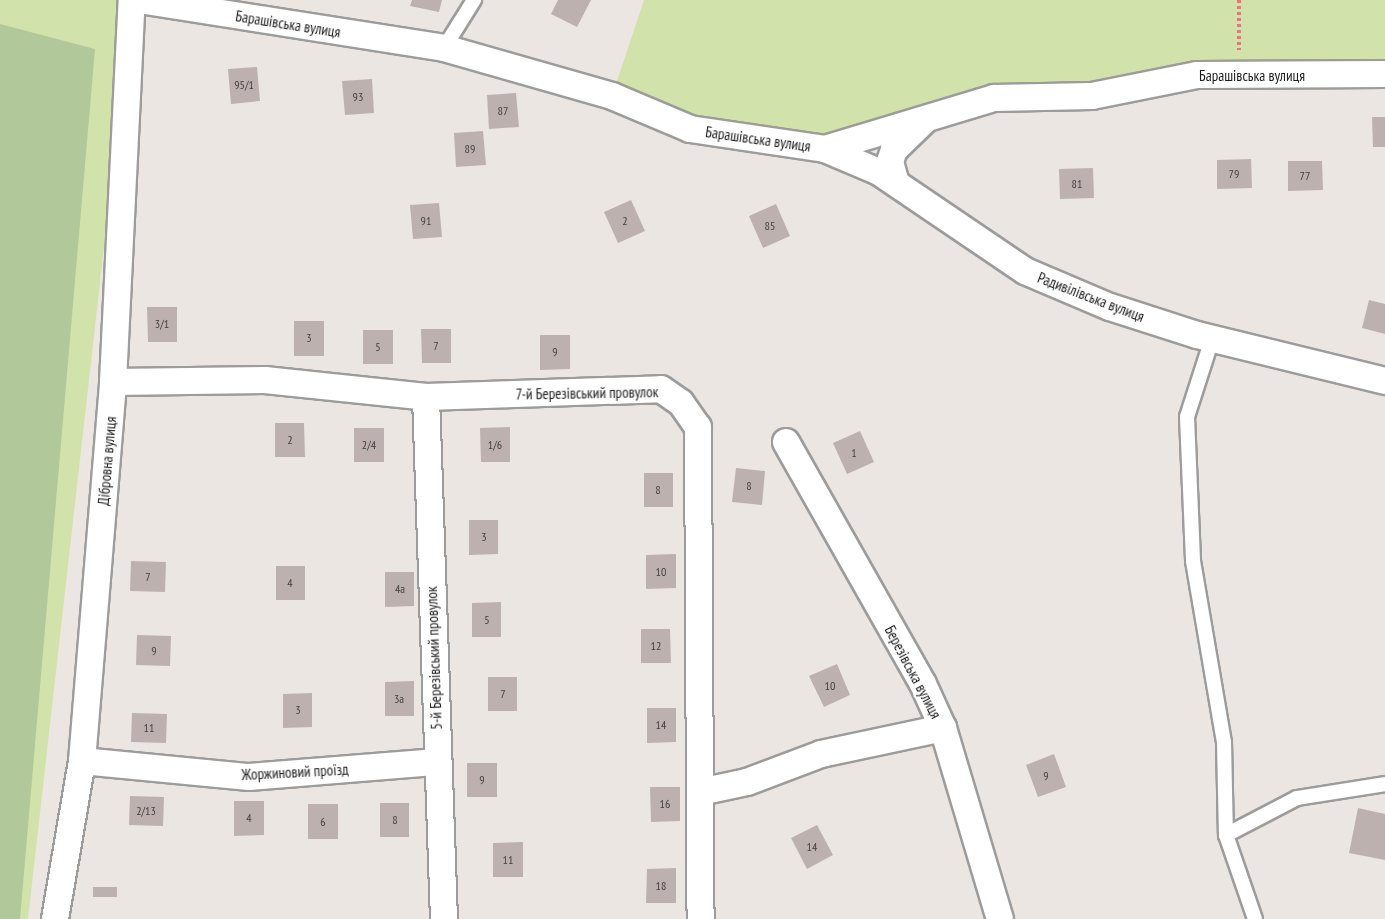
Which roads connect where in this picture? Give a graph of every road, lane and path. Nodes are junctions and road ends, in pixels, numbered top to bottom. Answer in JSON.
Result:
{"nodes":[{"id":1,"x":132,"y":0,"type":"edge"},
{"id":2,"x":139,"y":0,"type":"edge"},
{"id":3,"x":474,"y":0,"type":"edge"},
{"id":4,"x":1239,"y":0,"type":"edge"},
{"id":5,"x":444,"y":48,"type":"junction"},
{"id":6,"x":1385,"y":74,"type":"edge"},
{"id":7,"x":1239,"y":76,"type":"junction"},
{"id":8,"x":928,"y":118,"type":"junction"},
{"id":9,"x":825,"y":149,"type":"junction"},
{"id":10,"x":896,"y":183,"type":"junction"},
{"id":11,"x":1212,"y":339,"type":"junction"},
{"id":12,"x":1385,"y":381,"type":"edge"},
{"id":13,"x":113,"y":382,"type":"junction"},
{"id":14,"x":426,"y":397,"type":"junction"},
{"id":15,"x":786,"y":442,"type":"dead end"},
{"id":16,"x":943,"y":728,"type":"junction"},
{"id":17,"x":82,"y":761,"type":"junction"},
{"id":18,"x":437,"y":762,"type":"junction"},
{"id":19,"x":1385,"y":784,"type":"edge"},
{"id":20,"x":700,"y":792,"type":"junction"},
{"id":21,"x":1226,"y":835,"type":"junction"},
{"id":22,"x":55,"y":919,"type":"edge"},
{"id":23,"x":444,"y":919,"type":"edge"},
{"id":24,"x":701,"y":919,"type":"edge"},
{"id":25,"x":1000,"y":919,"type":"edge"},
{"id":26,"x":1256,"y":919,"type":"edge"}],
"edges":[{"from":1,"to":13,"type":"street","name":"Дібровна вулиця"},
{"from":2,"to":5,"type":"street","name":"Барашівська вулиця"},
{"from":3,"to":5,"type":"lane"},
{"from":4,"to":7,"type":"path"},
{"from":5,"to":9,"type":"street","name":"Барашівська вулиця"},
{"from":6,"to":7,"type":"street","name":"Барашівська вулиця"},
{"from":7,"to":8,"type":"street","name":"Барашівська вулиця"},
{"from":8,"to":9,"type":"street","name":"Барашівська вулиця"},
{"from":8,"to":10,"type":"street"},
{"from":9,"to":10,"type":"street","name":"Радивілівська вулиця"},
{"from":10,"to":11,"type":"street","name":"Радивілівська вулиця"},
{"from":11,"to":12,"type":"street","name":"Радивілівська вулиця"},
{"from":11,"to":21,"type":"lane"},
{"from":13,"to":14,"type":"street","name":"7-й Березівський провулок"},
{"from":13,"to":17,"type":"street","name":"Дібровна вулиця"},
{"from":14,"to":18,"type":"street","name":"5-й Березівський провулок"},
{"from":14,"to":20,"type":"street","name":"7-й Березівський провулок"},
{"from":15,"to":16,"type":"street","name":"Березівська вулиця"},
{"from":16,"to":20,"type":"street"},
{"from":16,"to":25,"type":"street","name":"Березівська вулиця"},
{"from":17,"to":18,"type":"street","name":"Жоржиновий проїзд"},
{"from":17,"to":22,"type":"street","name":"Дібровна вулиця"},
{"from":18,"to":23,"type":"street","name":"5-й Березівський провулок"},
{"from":19,"to":21,"type":"lane"},
{"from":20,"to":24,"type":"street","name":"7-й Березівський провулок"},
{"from":21,"to":26,"type":"lane"}]}
